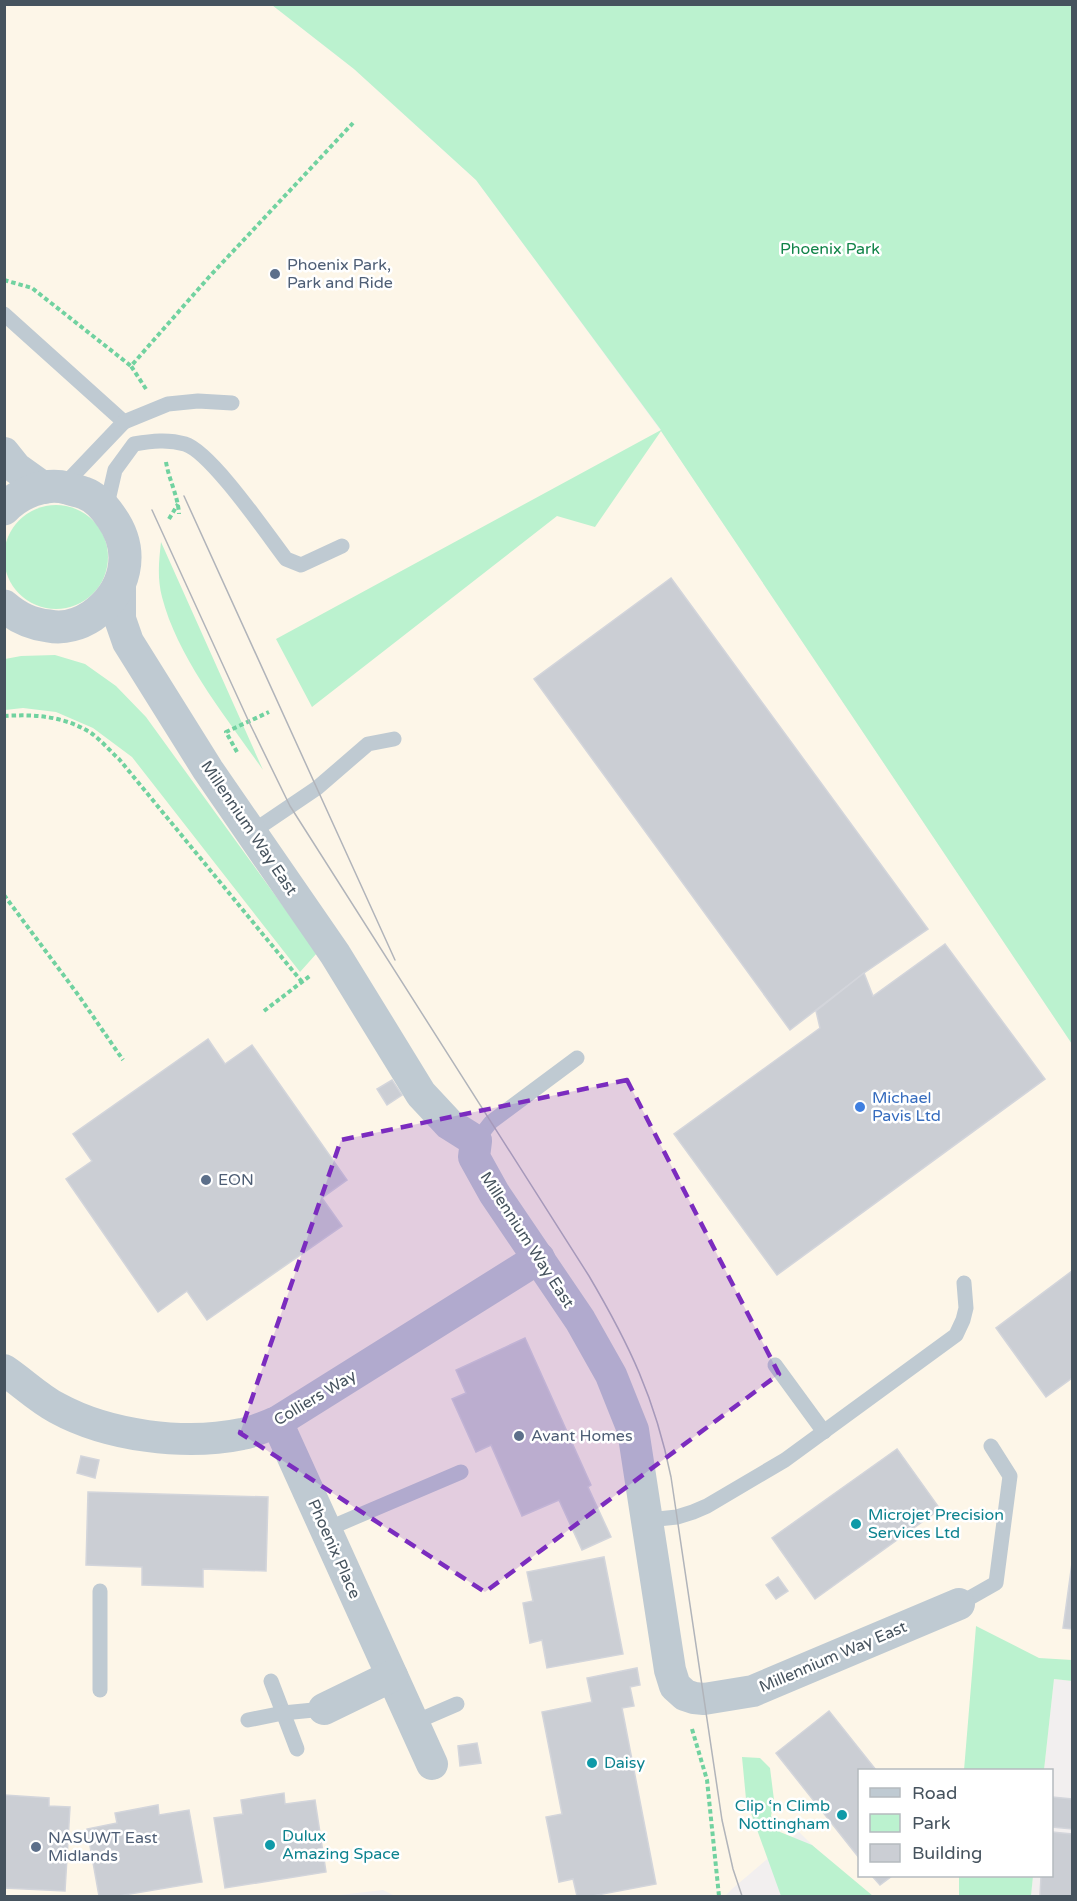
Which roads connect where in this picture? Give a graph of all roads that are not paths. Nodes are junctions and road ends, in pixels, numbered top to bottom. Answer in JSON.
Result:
{"nodes":[{"id":1,"x":4,"y":314,"type":"edge"},
{"id":2,"x":232,"y":403,"type":"dead end"},
{"id":3,"x":124,"y":422,"type":"junction"},
{"id":4,"x":4,"y":453,"type":"edge"},
{"id":5,"x":53,"y":487,"type":"junction"},
{"id":6,"x":4,"y":509,"type":"edge"},
{"id":7,"x":106,"y":509,"type":"junction"},
{"id":8,"x":342,"y":546,"type":"dead end"},
{"id":9,"x":120,"y":585,"type":"junction"},
{"id":10,"x":4,"y":606,"type":"edge"},
{"id":11,"x":18,"y":626,"type":"edge"},
{"id":12,"x":394,"y":739,"type":"dead end"},
{"id":13,"x":252,"y":832,"type":"junction"},
{"id":14,"x":577,"y":1058,"type":"dead end"},
{"id":15,"x":476,"y":1141,"type":"junction"},
{"id":16,"x":539,"y":1258,"type":"junction"},
{"id":17,"x":964,"y":1282,"type":"dead end"},
{"id":18,"x":775,"y":1365,"type":"dead end"},
{"id":19,"x":7,"y":1377,"type":"edge"},
{"id":20,"x":277,"y":1422,"type":"junction"},
{"id":21,"x":824,"y":1432,"type":"junction"},
{"id":22,"x":992,"y":1446,"type":"dead end"},
{"id":23,"x":461,"y":1472,"type":"dead end"},
{"id":24,"x":648,"y":1521,"type":"junction"},
{"id":25,"x":325,"y":1530,"type":"junction"},
{"id":26,"x":100,"y":1591,"type":"dead end"},
{"id":27,"x":959,"y":1604,"type":"joint"},
{"id":28,"x":392,"y":1676,"type":"junction"},
{"id":29,"x":272,"y":1681,"type":"dead end"},
{"id":30,"x":100,"y":1690,"type":"dead end"},
{"id":31,"x":457,"y":1704,"type":"dead end"},
{"id":32,"x":324,"y":1709,"type":"joint"},
{"id":33,"x":283,"y":1713,"type":"junction"},
{"id":34,"x":248,"y":1720,"type":"dead end"},
{"id":35,"x":413,"y":1722,"type":"junction"},
{"id":36,"x":297,"y":1749,"type":"dead end"},
{"id":37,"x":432,"y":1764,"type":"dead end"}],
"edges":[{"from":1,"to":3,"type":"lane"},
{"from":2,"to":3,"type":"lane"},
{"from":3,"to":5,"type":"lane"},
{"from":4,"to":5,"type":"street"},
{"from":5,"to":6,"type":"street"},
{"from":5,"to":7,"type":"street"},
{"from":7,"to":8,"type":"lane"},
{"from":7,"to":9,"type":"street"},
{"from":9,"to":11,"type":"street"},
{"from":9,"to":13,"type":"street","name":"Millennium Way East"},
{"from":10,"to":11,"type":"street"},
{"from":12,"to":13,"type":"lane"},
{"from":13,"to":15,"type":"street","name":"Millennium Way East"},
{"from":14,"to":15,"type":"lane"},
{"from":15,"to":16,"type":"street","name":"Millennium Way East"},
{"from":16,"to":20,"type":"street","name":"Colliers Way"},
{"from":16,"to":24,"type":"street","name":"Millennium Way East"},
{"from":17,"to":21,"type":"lane"},
{"from":18,"to":21,"type":"lane"},
{"from":19,"to":20,"type":"street","name":"Colliers Way"},
{"from":20,"to":25,"type":"street","name":"Phoenix Place"},
{"from":21,"to":24,"type":"lane"},
{"from":22,"to":27,"type":"lane"},
{"from":23,"to":25,"type":"lane"},
{"from":24,"to":27,"type":"street","name":"Millennium Way East"},
{"from":25,"to":28,"type":"street","name":"Phoenix Place"},
{"from":26,"to":30,"type":"lane"},
{"from":28,"to":32,"type":"street"},
{"from":28,"to":35,"type":"street","name":"Phoenix Place"},
{"from":29,"to":33,"type":"lane"},
{"from":31,"to":35,"type":"lane"},
{"from":32,"to":33,"type":"lane"},
{"from":33,"to":34,"type":"lane"},
{"from":33,"to":36,"type":"lane"},
{"from":35,"to":37,"type":"street","name":"Phoenix Place"}]}
